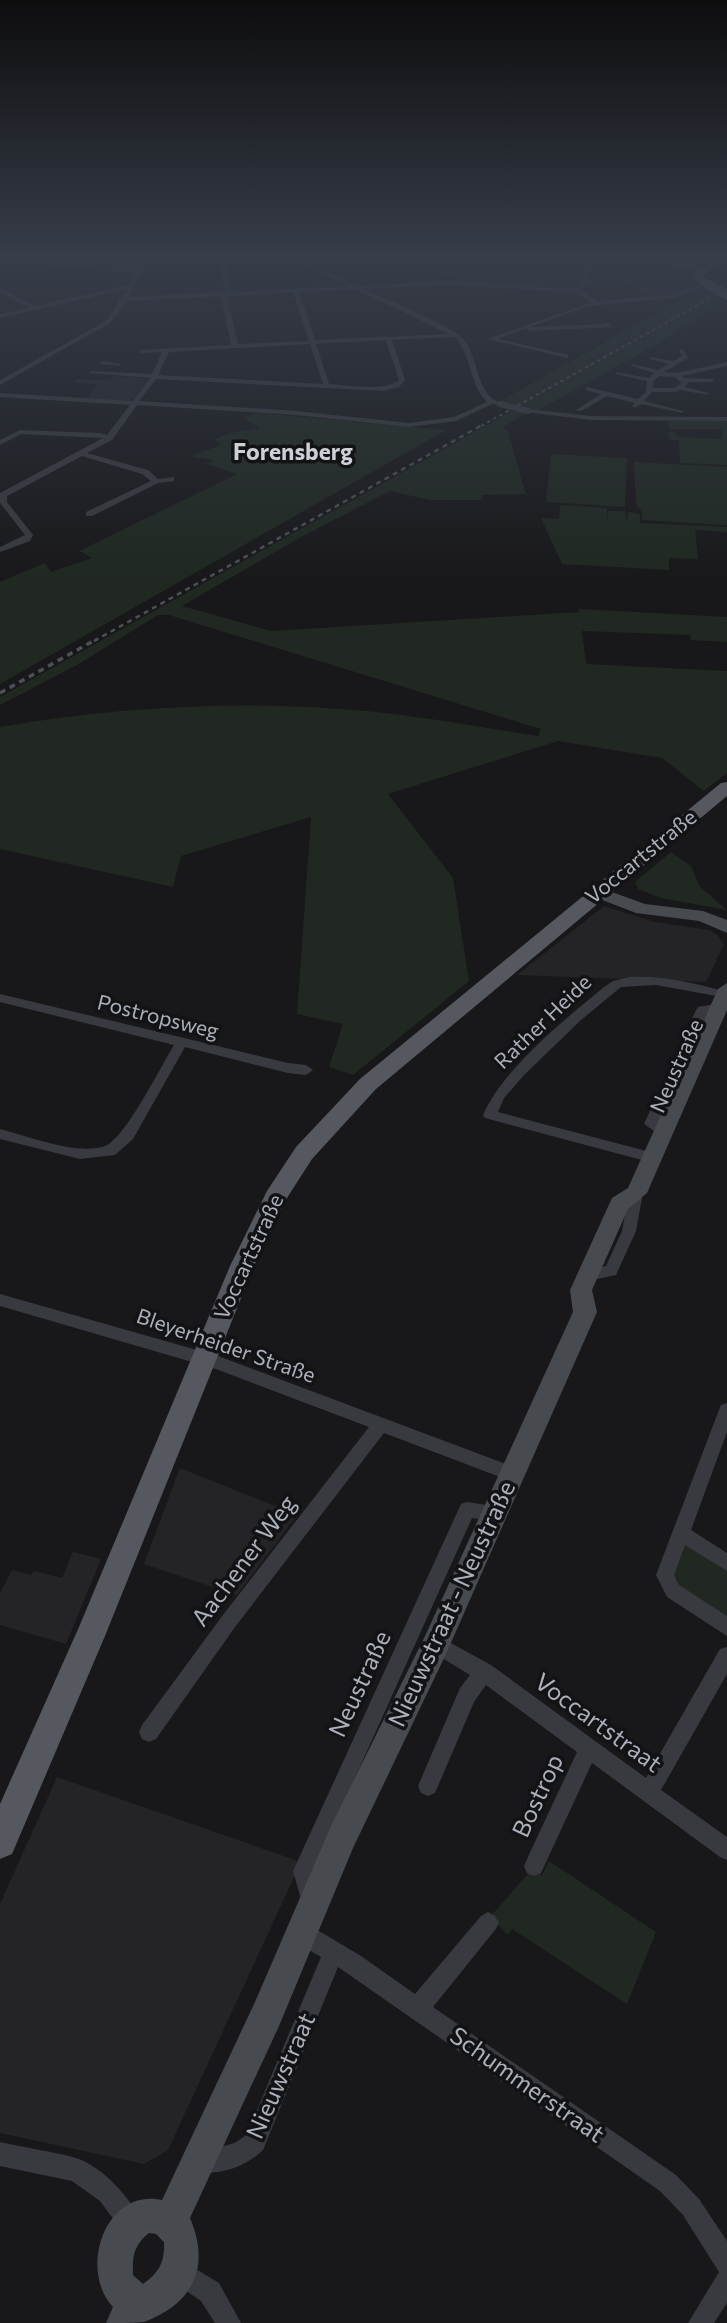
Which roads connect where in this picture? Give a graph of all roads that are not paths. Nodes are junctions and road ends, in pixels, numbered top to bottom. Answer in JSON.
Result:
{"nodes":[{"id":1,"x":31,"y":366,"type":"edge"},
{"id":2,"x":112,"y":366,"type":"edge"},
{"id":3,"x":159,"y":366,"type":"edge"},
{"id":4,"x":320,"y":366,"type":"edge"},
{"id":5,"x":399,"y":366,"type":"edge"},
{"id":6,"x":474,"y":366,"type":"edge"},
{"id":7,"x":639,"y":366,"type":"edge"},
{"id":8,"x":669,"y":366,"type":"edge"},
{"id":9,"x":716,"y":366,"type":"edge"},
{"id":10,"x":661,"y":372,"type":"junction"},
{"id":11,"x":92,"y":373,"type":"dead end"},
{"id":12,"x":618,"y":373,"type":"dead end"},
{"id":13,"x":104,"y":374,"type":"junction"},
{"id":14,"x":677,"y":375,"type":"junction"},
{"id":15,"x":154,"y":377,"type":"junction"},
{"id":16,"x":650,"y":380,"type":"junction"},
{"id":17,"x":711,"y":381,"type":"dead end"},
{"id":18,"x":0,"y":383,"type":"edge"},
{"id":19,"x":684,"y":384,"type":"junction"},
{"id":20,"x":327,"y":387,"type":"junction"},
{"id":21,"x":587,"y":389,"type":"dead end"},
{"id":22,"x":650,"y":390,"type":"junction"},
{"id":23,"x":606,"y":394,"type":"junction"},
{"id":24,"x":706,"y":394,"type":"dead end"},
{"id":25,"x":0,"y":395,"type":"edge"},
{"id":26,"x":639,"y":402,"type":"junction"},
{"id":27,"x":496,"y":403,"type":"junction"},
{"id":28,"x":137,"y":404,"type":"junction"},
{"id":29,"x":579,"y":410,"type":"dead end"},
{"id":30,"x":726,"y":416,"type":"edge"},
{"id":31,"x":624,"y":418,"type":"junction"},
{"id":32,"x":9,"y":428,"type":"dead end"},
{"id":33,"x":20,"y":432,"type":"junction"},
{"id":34,"x":109,"y":438,"type":"junction"},
{"id":35,"x":0,"y":443,"type":"edge"},
{"id":36,"x":84,"y":454,"type":"junction"},
{"id":37,"x":171,"y":479,"type":"dead end"},
{"id":38,"x":156,"y":481,"type":"junction"},
{"id":39,"x":10,"y":510,"type":"junction"},
{"id":40,"x":0,"y":512,"type":"edge"},
{"id":41,"x":89,"y":513,"type":"dead end"},
{"id":42,"x":0,"y":550,"type":"edge"},
{"id":43,"x":727,"y":787,"type":"edge"},
{"id":44,"x":598,"y":892,"type":"junction"},
{"id":45,"x":727,"y":927,"type":"edge"},
{"id":46,"x":724,"y":997,"type":"edge"},
{"id":47,"x":0,"y":998,"type":"edge"},
{"id":48,"x":181,"y":1043,"type":"junction"},
{"id":49,"x":306,"y":1070,"type":"dead end"},
{"id":50,"x":0,"y":1134,"type":"edge"},
{"id":51,"x":653,"y":1158,"type":"junction"},
{"id":52,"x":0,"y":1300,"type":"edge"},
{"id":53,"x":204,"y":1358,"type":"junction"},
{"id":54,"x":727,"y":1410,"type":"edge"},
{"id":55,"x":382,"y":1423,"type":"junction"},
{"id":56,"x":513,"y":1474,"type":"junction"},
{"id":57,"x":495,"y":1513,"type":"junction"},
{"id":58,"x":681,"y":1533,"type":"junction"},
{"id":59,"x":727,"y":1563,"type":"edge"},
{"id":60,"x":727,"y":1627,"type":"edge"},
{"id":61,"x":436,"y":1644,"type":"junction"},
{"id":62,"x":727,"y":1656,"type":"edge"},
{"id":63,"x":484,"y":1672,"type":"junction"},
{"id":64,"x":149,"y":1732,"type":"dead end"},
{"id":65,"x":589,"y":1748,"type":"junction"},
{"id":66,"x":428,"y":1786,"type":"dead end"},
{"id":67,"x":649,"y":1793,"type":"junction"},
{"id":68,"x":0,"y":1842,"type":"edge"},
{"id":69,"x":727,"y":1850,"type":"edge"},
{"id":70,"x":534,"y":1867,"type":"dead end"},
{"id":71,"x":307,"y":1920,"type":"junction"},
{"id":72,"x":488,"y":1923,"type":"dead end"},
{"id":73,"x":334,"y":1952,"type":"junction"},
{"id":74,"x":417,"y":2008,"type":"junction"},
{"id":75,"x":0,"y":2154,"type":"edge"},
{"id":76,"x":196,"y":2161,"type":"junction"},
{"id":77,"x":170,"y":2222,"type":"junction"},
{"id":78,"x":131,"y":2223,"type":"junction"},
{"id":79,"x":727,"y":2263,"type":"edge"},
{"id":80,"x":179,"y":2271,"type":"junction"},
{"id":81,"x":727,"y":2281,"type":"edge"},
{"id":82,"x":130,"y":2312,"type":"edge"},
{"id":83,"x":229,"y":2323,"type":"edge"},
{"id":84,"x":700,"y":2323,"type":"edge"}],
"edges":[{"from":1,"to":18,"type":"street"},
{"from":2,"to":13,"type":"street"},
{"from":3,"to":15,"type":"street"},
{"from":4,"to":20,"type":"street"},
{"from":5,"to":20,"type":"street"},
{"from":6,"to":27,"type":"street"},
{"from":7,"to":10,"type":"street"},
{"from":8,"to":10,"type":"street"},
{"from":9,"to":14,"type":"street"},
{"from":10,"to":14,"type":"street"},
{"from":10,"to":16,"type":"street"},
{"from":11,"to":13,"type":"street"},
{"from":12,"to":16,"type":"street"},
{"from":13,"to":15,"type":"street"},
{"from":14,"to":19,"type":"street"},
{"from":15,"to":20,"type":"street"},
{"from":15,"to":28,"type":"street"},
{"from":16,"to":22,"type":"street"},
{"from":17,"to":19,"type":"street"},
{"from":19,"to":22,"type":"street"},
{"from":19,"to":24,"type":"street"},
{"from":21,"to":23,"type":"street"},
{"from":22,"to":26,"type":"street"},
{"from":23,"to":26,"type":"street"},
{"from":23,"to":29,"type":"street"},
{"from":25,"to":28,"type":"street"},
{"from":26,"to":30,"type":"street"},
{"from":26,"to":31,"type":"street"},
{"from":27,"to":28,"type":"street"},
{"from":27,"to":31,"type":"street","bridge":true},
{"from":28,"to":34,"type":"street"},
{"from":30,"to":31,"type":"street"},
{"from":32,"to":33,"type":"street"},
{"from":33,"to":34,"type":"street"},
{"from":33,"to":35,"type":"street"},
{"from":34,"to":36,"type":"street"},
{"from":36,"to":38,"type":"street"},
{"from":36,"to":39,"type":"street"},
{"from":37,"to":38,"type":"street"},
{"from":38,"to":41,"type":"street"},
{"from":39,"to":40,"type":"street"},
{"from":39,"to":42,"type":"street"},
{"from":43,"to":44,"type":"main road","name":"Voccartstraße"},
{"from":44,"to":45,"type":"street"},
{"from":44,"to":53,"type":"main road","name":"Voccartstraße"},
{"from":46,"to":51,"type":"street","name":"Nieuwstraat - Neustraße"},
{"from":46,"to":51,"type":"street","name":"Rather Heide"},
{"from":47,"to":48,"type":"street","name":"Postropsweg"},
{"from":48,"to":49,"type":"street","name":"Postropsweg"},
{"from":48,"to":50,"type":"street"},
{"from":51,"to":56,"type":"street","name":"Nieuwstraat - Neustraße"},
{"from":52,"to":53,"type":"street","name":"Bleyerheider Straße"},
{"from":53,"to":55,"type":"street","name":"Bleyerheider Straße"},
{"from":53,"to":68,"type":"main road","name":"Voccartstraße"},
{"from":54,"to":58,"type":"street"},
{"from":55,"to":56,"type":"street","name":"Bleyerheider Straße"},
{"from":55,"to":64,"type":"street","name":"Aachener Weg"},
{"from":56,"to":57,"type":"street","name":"Nieuwstraat - Neustraße"},
{"from":57,"to":61,"type":"street","name":"Nieuwstraat - Neustraße"},
{"from":57,"to":71,"type":"street","name":"Neustraße"},
{"from":58,"to":59,"type":"street"},
{"from":58,"to":60,"type":"street"},
{"from":61,"to":63,"type":"street","name":"Voccartstraat"},
{"from":61,"to":71,"type":"street","name":"Nieuwstraat - Neustraße"},
{"from":62,"to":67,"type":"street"},
{"from":63,"to":65,"type":"street","name":"Voccartstraat"},
{"from":63,"to":66,"type":"street"},
{"from":65,"to":67,"type":"street","name":"Voccartstraat"},
{"from":65,"to":70,"type":"street","name":"Bostrop"},
{"from":67,"to":69,"type":"street","name":"Voccartstraat"},
{"from":71,"to":73,"type":"street","name":"Schummerstraat"},
{"from":71,"to":76,"type":"street","name":"Nieuwstraat - Neustraße"},
{"from":72,"to":74,"type":"street"},
{"from":73,"to":74,"type":"street","name":"Schummerstraat"},
{"from":73,"to":76,"type":"street","name":"Nieuwstraat"},
{"from":74,"to":79,"type":"street","name":"Schummerstraat"},
{"from":75,"to":78,"type":"street"},
{"from":76,"to":77,"type":"street","name":"Nieuwstraat - Neustraße"},
{"from":77,"to":78,"type":"street"},
{"from":77,"to":80,"type":"street"},
{"from":78,"to":82,"type":"street"},
{"from":80,"to":82,"type":"street"},
{"from":80,"to":83,"type":"street"},
{"from":81,"to":84,"type":"street"}]}
